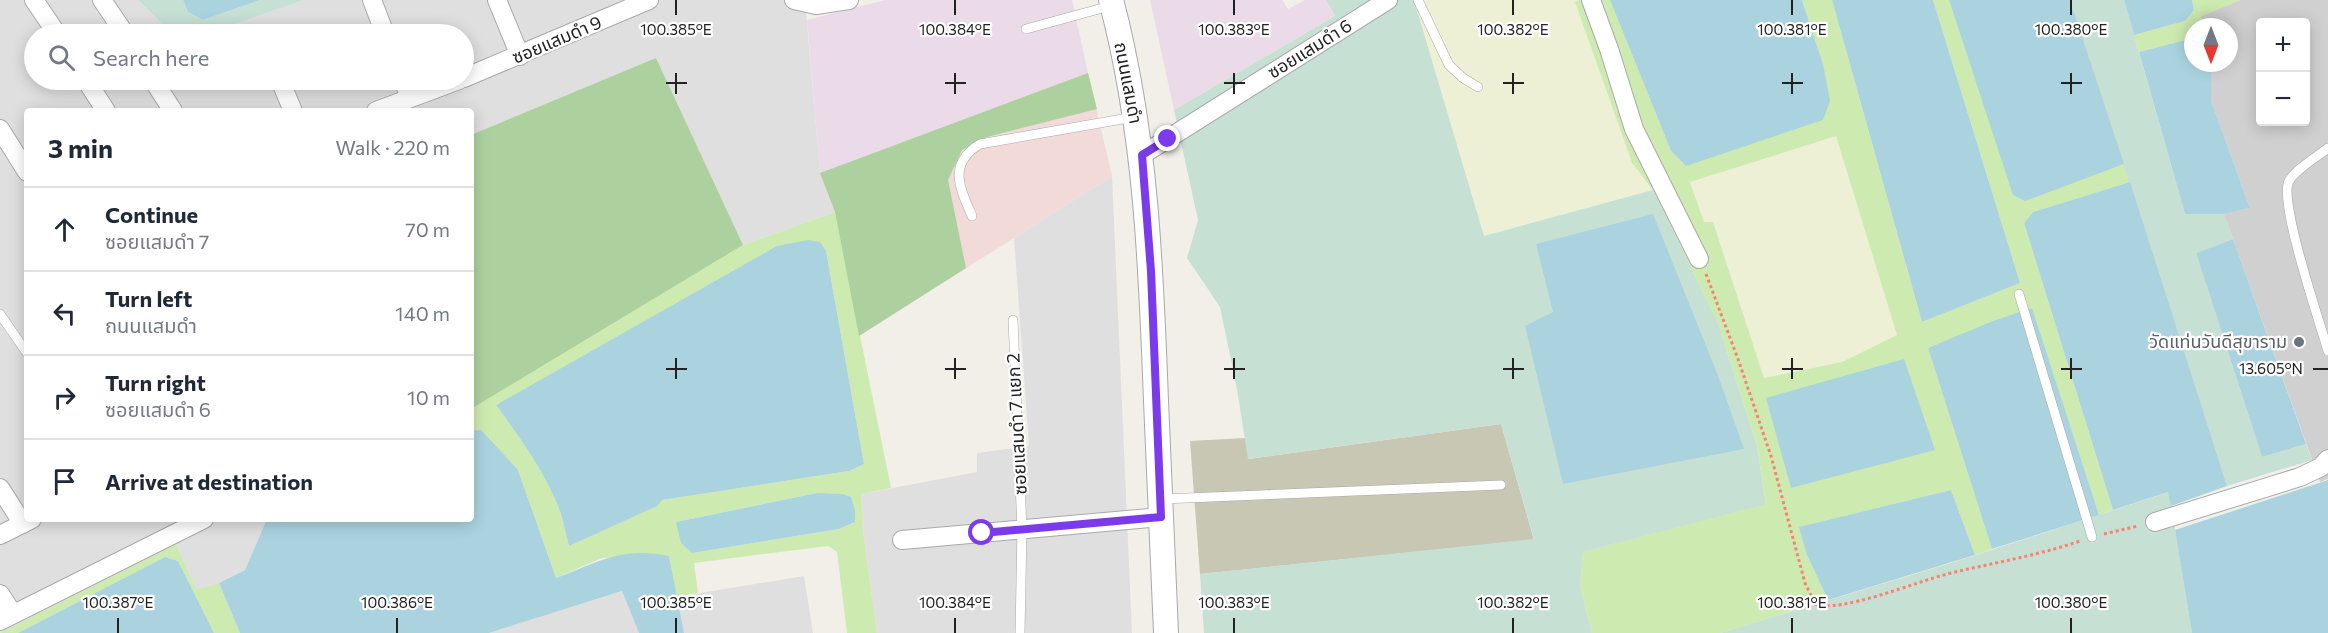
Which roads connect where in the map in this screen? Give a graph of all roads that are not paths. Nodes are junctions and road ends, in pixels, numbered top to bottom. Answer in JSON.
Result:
{"nodes":[{"id":1,"x":34,"y":0,"type":"edge"},
{"id":2,"x":102,"y":0,"type":"edge"},
{"id":3,"x":372,"y":0,"type":"edge"},
{"id":4,"x":497,"y":0,"type":"edge"},
{"id":5,"x":794,"y":0,"type":"edge"},
{"id":6,"x":849,"y":0,"type":"edge"},
{"id":7,"x":1388,"y":0,"type":"edge"},
{"id":8,"x":1418,"y":0,"type":"edge"},
{"id":9,"x":1591,"y":0,"type":"edge"},
{"id":10,"x":639,"y":2,"type":"edge"},
{"id":11,"x":1112,"y":3,"type":"edge"},
{"id":12,"x":50,"y":24,"type":"edge"},
{"id":13,"x":118,"y":24,"type":"edge"},
{"id":14,"x":381,"y":24,"type":"edge"},
{"id":15,"x":1026,"y":29,"type":"dead end"},
{"id":16,"x":520,"y":56,"type":"junction"},
{"id":17,"x":474,"y":74,"type":"edge"},
{"id":18,"x":1478,"y":87,"type":"dead end"},
{"id":19,"x":92,"y":90,"type":"edge"},
{"id":20,"x":159,"y":90,"type":"edge"},
{"id":21,"x":284,"y":90,"type":"edge"},
{"id":22,"x":407,"y":90,"type":"edge"},
{"id":23,"x":431,"y":90,"type":"edge"},
{"id":24,"x":410,"y":98,"type":"junction"},
{"id":25,"x":104,"y":108,"type":"edge"},
{"id":26,"x":171,"y":108,"type":"edge"},
{"id":27,"x":292,"y":108,"type":"edge"},
{"id":28,"x":384,"y":108,"type":"edge"},
{"id":29,"x":1136,"y":116,"type":"junction"},
{"id":30,"x":0,"y":129,"type":"edge"},
{"id":31,"x":2328,"y":148,"type":"edge"},
{"id":32,"x":1142,"y":155,"type":"junction"},
{"id":33,"x":24,"y":167,"type":"edge"},
{"id":34,"x":972,"y":216,"type":"dead end"},
{"id":35,"x":1699,"y":259,"type":"road end"},
{"id":36,"x":2019,"y":294,"type":"dead end"},
{"id":37,"x":0,"y":314,"type":"edge"},
{"id":38,"x":1013,"y":320,"type":"dead end"},
{"id":39,"x":24,"y":349,"type":"edge"},
{"id":40,"x":2328,"y":351,"type":"edge"},
{"id":41,"x":2328,"y":459,"type":"edge"},
{"id":42,"x":1502,"y":486,"type":"dead end"},
{"id":43,"x":0,"y":488,"type":"edge"},
{"id":44,"x":1160,"y":508,"type":"junction"},
{"id":45,"x":24,"y":517,"type":"edge"},
{"id":46,"x":25,"y":522,"type":"edge"},
{"id":47,"x":198,"y":522,"type":"edge"},
{"id":48,"x":2155,"y":522,"type":"road end"},
{"id":49,"x":1022,"y":529,"type":"junction"},
{"id":50,"x":0,"y":535,"type":"edge"},
{"id":51,"x":2092,"y":537,"type":"road end"},
{"id":52,"x":902,"y":540,"type":"dead end"},
{"id":53,"x":0,"y":594,"type":"edge"},
{"id":54,"x":7,"y":618,"type":"edge"},
{"id":55,"x":1020,"y":633,"type":"edge"},
{"id":56,"x":1166,"y":633,"type":"edge"}],
"edges":[{"from":1,"to":12,"type":"street"},
{"from":2,"to":13,"type":"street"},
{"from":3,"to":14,"type":"street"},
{"from":4,"to":16,"type":"street"},
{"from":5,"to":6,"type":"street"},
{"from":7,"to":32,"type":"street","name":"ซอยแสมดำ 6"},
{"from":8,"to":18,"type":"lane"},
{"from":9,"to":35,"type":"street"},
{"from":10,"to":16,"type":"street","name":"ซอยแสมดำ 9"},
{"from":11,"to":15,"type":"lane"},
{"from":11,"to":29,"type":"street","name":"ถนนแสมดำ"},
{"from":16,"to":17,"type":"street","name":"ซอยแสมดำ 9"},
{"from":19,"to":25,"type":"street"},
{"from":20,"to":26,"type":"street"},
{"from":21,"to":27,"type":"street"},
{"from":22,"to":24,"type":"street"},
{"from":23,"to":24,"type":"street","name":"ซอยแสมดำ 9"},
{"from":24,"to":28,"type":"street","name":"ซอยแสมดำ 9"},
{"from":29,"to":32,"type":"street","name":"ถนนแสมดำ"},
{"from":29,"to":34,"type":"lane"},
{"from":30,"to":33,"type":"street"},
{"from":31,"to":40,"type":"lane"},
{"from":32,"to":44,"type":"street","name":"ถนนแสมดำ"},
{"from":36,"to":51,"type":"lane"},
{"from":37,"to":39,"type":"lane"},
{"from":38,"to":49,"type":"lane","name":"ซอยแสมดำ 7 แยก 2"},
{"from":41,"to":48,"type":"street"},
{"from":42,"to":44,"type":"lane"},
{"from":43,"to":45,"type":"street"},
{"from":44,"to":49,"type":"street"},
{"from":44,"to":56,"type":"street","name":"ถนนแสมดำ"},
{"from":46,"to":50,"type":"street"},
{"from":47,"to":54,"type":"street"},
{"from":49,"to":52,"type":"street"},
{"from":49,"to":55,"type":"lane","name":"ซอยแสมดำ 7 แยก 2"},
{"from":53,"to":54,"type":"street"}]}
